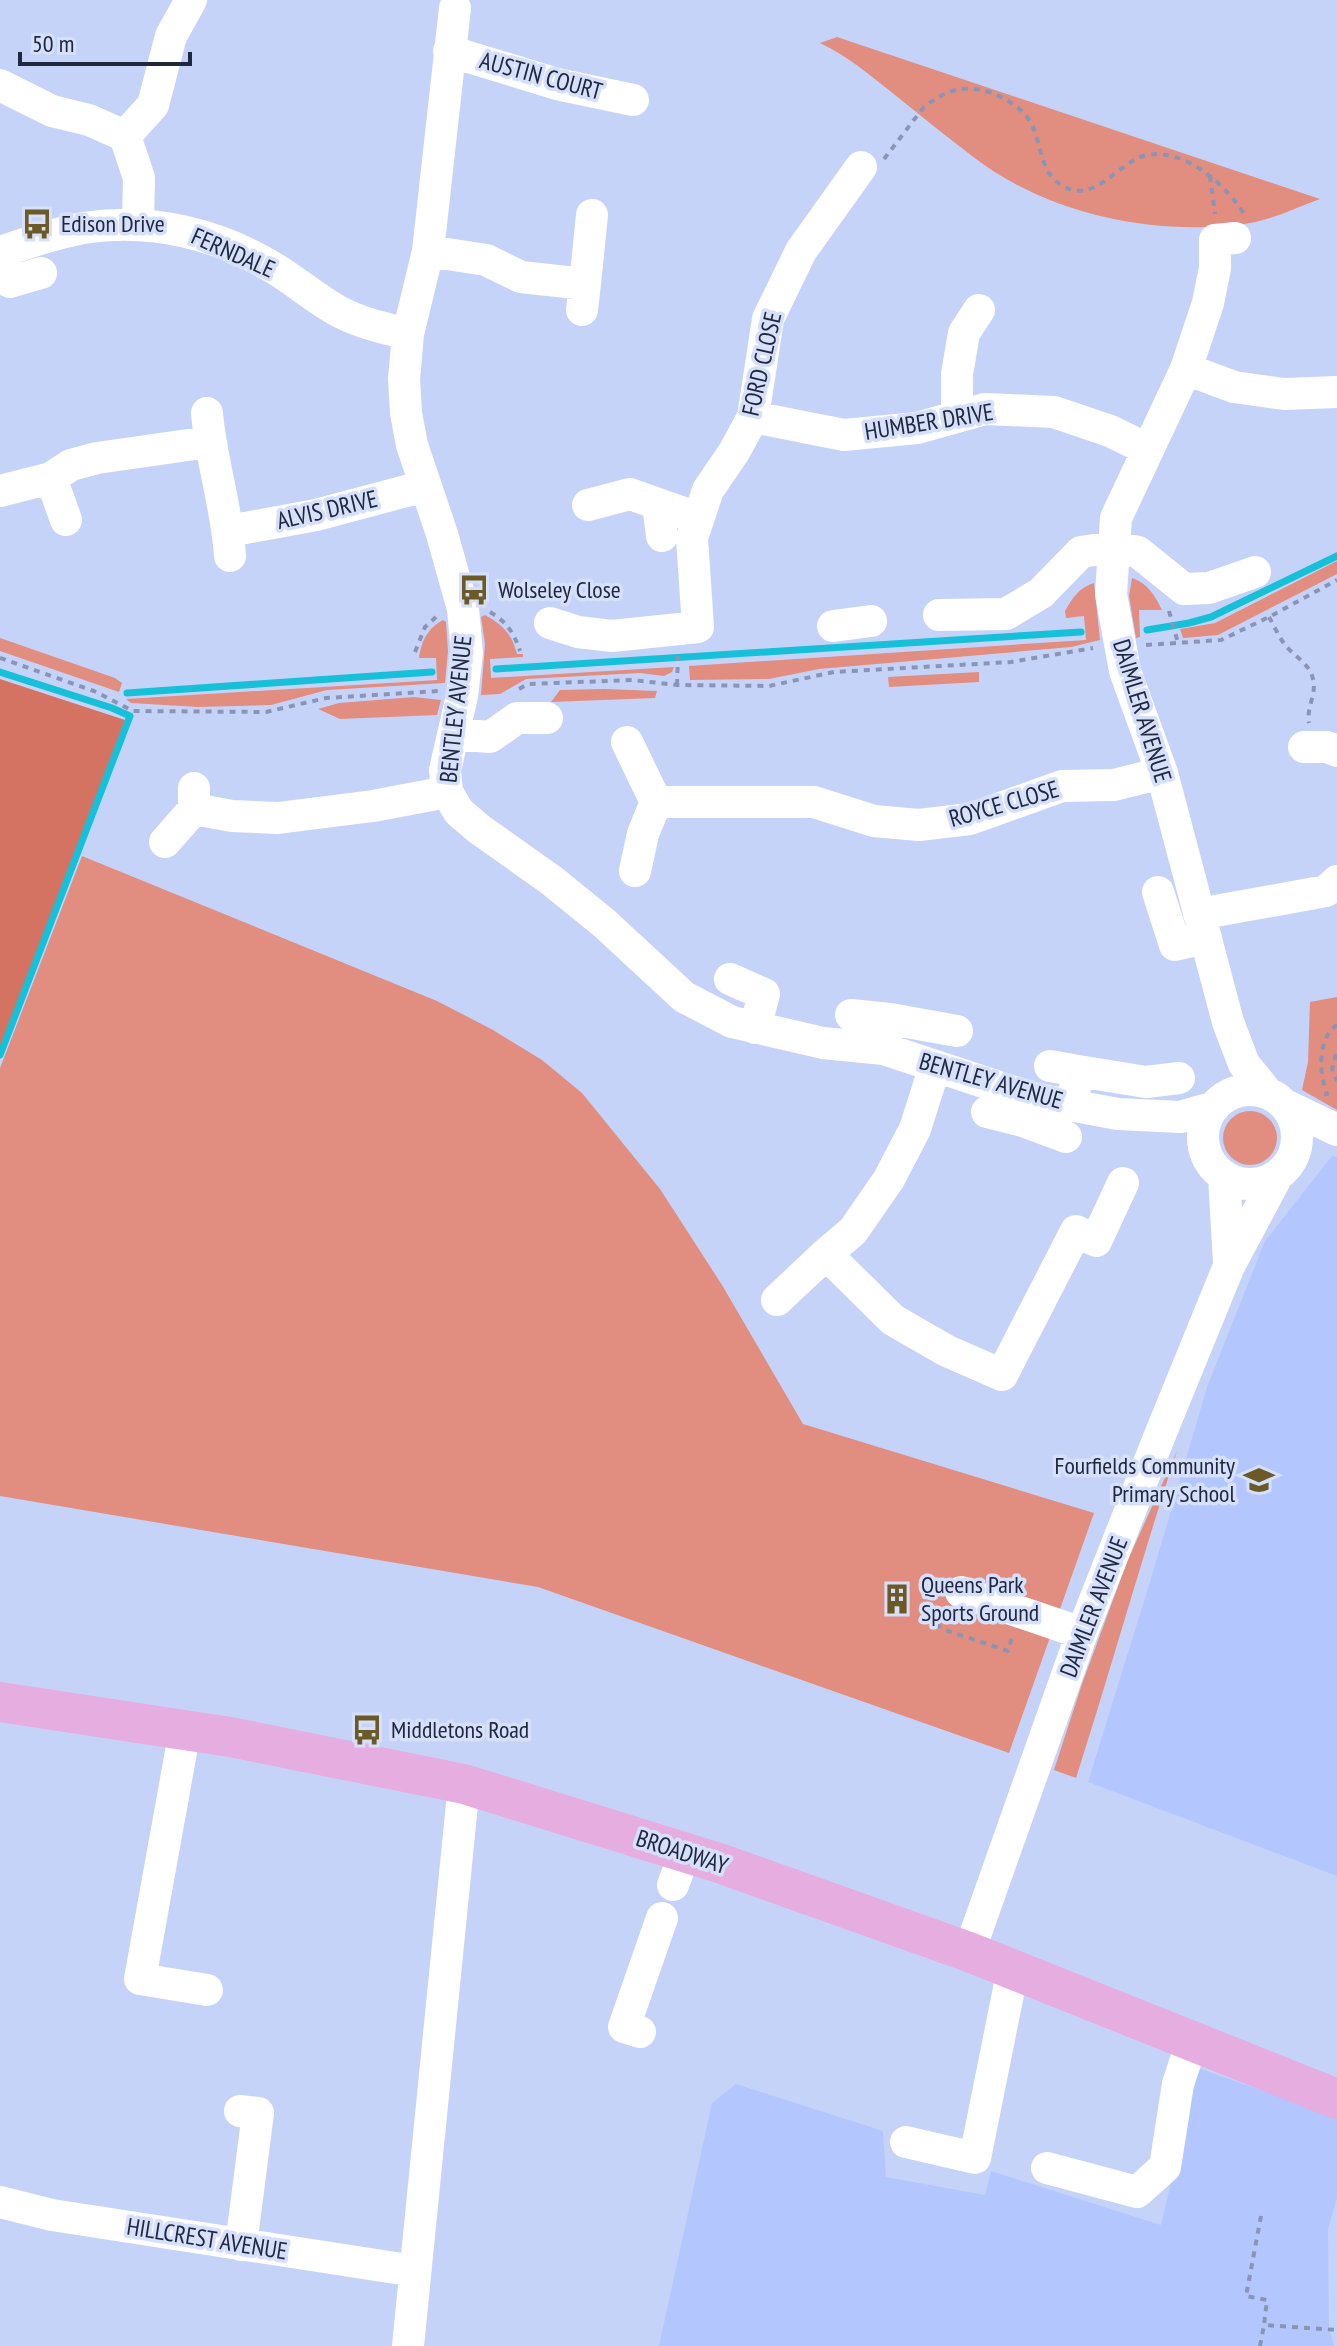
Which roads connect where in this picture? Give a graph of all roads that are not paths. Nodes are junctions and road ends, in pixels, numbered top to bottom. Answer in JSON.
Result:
{"nodes":[{"id":1,"x":191,"y":0,"type":"edge"},
{"id":2,"x":455,"y":8,"type":"dead end"},
{"id":3,"x":449,"y":51,"type":"junction"},
{"id":4,"x":0,"y":85,"type":"edge"},
{"id":5,"x":633,"y":100,"type":"dead end"},
{"id":6,"x":125,"y":136,"type":"junction"},
{"id":7,"x":855,"y":169,"type":"road end"},
{"id":8,"x":592,"y":215,"type":"dead end"},
{"id":9,"x":138,"y":224,"type":"junction"},
{"id":10,"x":1233,"y":234,"type":"road end"},
{"id":11,"x":428,"y":251,"type":"junction"},
{"id":12,"x":3,"y":268,"type":"edge"},
{"id":13,"x":41,"y":273,"type":"dead end"},
{"id":14,"x":979,"y":310,"type":"dead end"},
{"id":15,"x":408,"y":334,"type":"junction"},
{"id":16,"x":1186,"y":369,"type":"junction"},
{"id":17,"x":1337,"y":392,"type":"edge"},
{"id":18,"x":753,"y":417,"type":"junction"},
{"id":19,"x":957,"y":417,"type":"junction"},
{"id":20,"x":1147,"y":449,"type":"junction"},
{"id":21,"x":51,"y":478,"type":"junction"},
{"id":22,"x":425,"y":486,"type":"junction"},
{"id":23,"x":0,"y":491,"type":"edge"},
{"id":24,"x":639,"y":492,"type":"junction"},
{"id":25,"x":588,"y":505,"type":"dead end"},
{"id":26,"x":698,"y":518,"type":"junction"},
{"id":27,"x":66,"y":520,"type":"dead end"},
{"id":28,"x":662,"y":536,"type":"dead end"},
{"id":29,"x":1114,"y":547,"type":"junction"},
{"id":30,"x":1255,"y":572,"type":"dead end"},
{"id":31,"x":939,"y":615,"type":"dead end"},
{"id":32,"x":871,"y":621,"type":"dead end"},
{"id":33,"x":550,"y":623,"type":"dead end"},
{"id":34,"x":833,"y":626,"type":"dead end"},
{"id":35,"x":547,"y":718,"type":"dead end"},
{"id":36,"x":453,"y":734,"type":"junction"},
{"id":37,"x":1307,"y":737,"type":"road end"},
{"id":38,"x":627,"y":742,"type":"dead end"},
{"id":39,"x":1337,"y":751,"type":"edge"},
{"id":40,"x":1162,"y":773,"type":"junction"},
{"id":41,"x":447,"y":792,"type":"junction"},
{"id":42,"x":651,"y":792,"type":"junction"},
{"id":43,"x":165,"y":842,"type":"dead end"},
{"id":44,"x":635,"y":871,"type":"dead end"},
{"id":45,"x":1337,"y":881,"type":"edge"},
{"id":46,"x":1158,"y":892,"type":"dead end"},
{"id":47,"x":1202,"y":926,"type":"junction"},
{"id":48,"x":730,"y":979,"type":"dead end"},
{"id":49,"x":851,"y":1015,"type":"dead end"},
{"id":50,"x":1228,"y":1022,"type":"junction"},
{"id":51,"x":755,"y":1028,"type":"junction"},
{"id":52,"x":957,"y":1031,"type":"dead end"},
{"id":53,"x":887,"y":1034,"type":"junction"},
{"id":54,"x":935,"y":1066,"type":"junction"},
{"id":55,"x":1179,"y":1078,"type":"dead end"},
{"id":56,"x":1289,"y":1098,"type":"junction"},
{"id":57,"x":1220,"y":1101,"type":"junction"},
{"id":58,"x":1072,"y":1105,"type":"junction"},
{"id":59,"x":1028,"y":1109,"type":"junction"},
{"id":60,"x":987,"y":1112,"type":"dead end"},
{"id":61,"x":1125,"y":1115,"type":"junction"},
{"id":62,"x":1337,"y":1130,"type":"edge"},
{"id":63,"x":1066,"y":1137,"type":"dead end"},
{"id":64,"x":1337,"y":1144,"type":"edge"},
{"id":65,"x":1286,"y":1165,"type":"junction"},
{"id":66,"x":1216,"y":1167,"type":"junction"},
{"id":67,"x":1123,"y":1183,"type":"dead end"},
{"id":68,"x":826,"y":1254,"type":"junction"},
{"id":69,"x":1229,"y":1266,"type":"junction"},
{"id":70,"x":777,"y":1300,"type":"dead end"},
{"id":71,"x":961,"y":1592,"type":"dead end"},
{"id":72,"x":1082,"y":1633,"type":"junction"},
{"id":73,"x":0,"y":1702,"type":"edge"},
{"id":74,"x":185,"y":1730,"type":"junction"},
{"id":75,"x":464,"y":1784,"type":"junction"},
{"id":76,"x":662,"y":1918,"type":"dead end"},
{"id":77,"x":969,"y":1952,"type":"junction"},
{"id":78,"x":1013,"y":1969,"type":"junction"},
{"id":79,"x":207,"y":1990,"type":"dead end"},
{"id":80,"x":640,"y":2032,"type":"dead end"},
{"id":81,"x":1192,"y":2041,"type":"junction"},
{"id":82,"x":1337,"y":2099,"type":"edge"},
{"id":83,"x":240,"y":2111,"type":"dead end"},
{"id":84,"x":906,"y":2142,"type":"dead end"},
{"id":85,"x":1047,"y":2168,"type":"dead end"},
{"id":86,"x":0,"y":2202,"type":"edge"},
{"id":87,"x":241,"y":2245,"type":"junction"},
{"id":88,"x":415,"y":2271,"type":"junction"},
{"id":89,"x":408,"y":2346,"type":"edge"}],
"edges":[{"from":1,"to":6,"type":"street"},
{"from":2,"to":3,"type":"street","name":"BENTLEY AVENUE"},
{"from":3,"to":5,"type":"street","name":"AUSTIN COURT"},
{"from":3,"to":11,"type":"street","name":"BENTLEY AVENUE"},
{"from":4,"to":6,"type":"street"},
{"from":6,"to":9,"type":"street"},
{"from":7,"to":18,"type":"street","name":"FORD CLOSE"},
{"from":8,"to":11,"type":"street"},
{"from":9,"to":12,"type":"street","name":"FERNDALE"},
{"from":9,"to":15,"type":"street","name":"FERNDALE"},
{"from":10,"to":16,"type":"street","name":"DAIMLER AVENUE"},
{"from":11,"to":15,"type":"street","name":"BENTLEY AVENUE"},
{"from":12,"to":13,"type":"street"},
{"from":14,"to":19,"type":"street"},
{"from":15,"to":22,"type":"street","name":"BENTLEY AVENUE"},
{"from":16,"to":17,"type":"street"},
{"from":16,"to":20,"type":"street","name":"DAIMLER AVENUE"},
{"from":18,"to":19,"type":"street","name":"HUMBER DRIVE"},
{"from":18,"to":26,"type":"street","name":"FORD CLOSE"},
{"from":19,"to":20,"type":"street","name":"HUMBER DRIVE"},
{"from":20,"to":29,"type":"street","name":"DAIMLER AVENUE"},
{"from":21,"to":22,"type":"street","name":"ALVIS DRIVE"},
{"from":21,"to":23,"type":"street","name":"ALVIS DRIVE"},
{"from":21,"to":27,"type":"street"},
{"from":22,"to":36,"type":"street","name":"BENTLEY AVENUE"},
{"from":24,"to":25,"type":"street"},
{"from":24,"to":26,"type":"street"},
{"from":24,"to":28,"type":"street"},
{"from":26,"to":33,"type":"street","name":"FORD CLOSE"},
{"from":29,"to":30,"type":"street"},
{"from":29,"to":31,"type":"street"},
{"from":29,"to":40,"type":"street","name":"DAIMLER AVENUE"},
{"from":32,"to":34,"type":"street"},
{"from":35,"to":36,"type":"street"},
{"from":36,"to":41,"type":"street","name":"BENTLEY AVENUE"},
{"from":37,"to":39,"type":"street"},
{"from":38,"to":42,"type":"street"},
{"from":40,"to":42,"type":"street","name":"ROYCE CLOSE"},
{"from":40,"to":47,"type":"street","name":"DAIMLER AVENUE"},
{"from":41,"to":43,"type":"street"},
{"from":41,"to":51,"type":"street","name":"BENTLEY AVENUE"},
{"from":42,"to":44,"type":"street"},
{"from":45,"to":47,"type":"street"},
{"from":46,"to":47,"type":"street"},
{"from":47,"to":50,"type":"street","name":"DAIMLER AVENUE"},
{"from":48,"to":51,"type":"street"},
{"from":49,"to":53,"type":"street"},
{"from":50,"to":56,"type":"street","name":"DAIMLER AVENUE"},
{"from":50,"to":57,"type":"street","name":"DAIMLER AVENUE"},
{"from":51,"to":53,"type":"street","name":"BENTLEY AVENUE"},
{"from":52,"to":53,"type":"street"},
{"from":53,"to":54,"type":"street","name":"BENTLEY AVENUE"},
{"from":54,"to":59,"type":"street","name":"BENTLEY AVENUE"},
{"from":54,"to":68,"type":"street"},
{"from":55,"to":58,"type":"street"},
{"from":56,"to":57,"type":"street"},
{"from":56,"to":62,"type":"street"},
{"from":56,"to":65,"type":"street"},
{"from":57,"to":61,"type":"street","name":"BENTLEY AVENUE"},
{"from":57,"to":66,"type":"street"},
{"from":58,"to":59,"type":"street","name":"BENTLEY AVENUE"},
{"from":58,"to":61,"type":"street","name":"BENTLEY AVENUE"},
{"from":59,"to":60,"type":"street"},
{"from":59,"to":63,"type":"street"},
{"from":61,"to":66,"type":"street","name":"BENTLEY AVENUE"},
{"from":64,"to":65,"type":"street"},
{"from":65,"to":66,"type":"street"},
{"from":65,"to":69,"type":"street","name":"DAIMLER AVENUE"},
{"from":66,"to":69,"type":"street","name":"DAIMLER AVENUE"},
{"from":67,"to":68,"type":"street"},
{"from":68,"to":70,"type":"street"},
{"from":69,"to":72,"type":"street","name":"DAIMLER AVENUE"},
{"from":71,"to":72,"type":"street"},
{"from":72,"to":77,"type":"street","name":"DAIMLER AVENUE"},
{"from":73,"to":74,"type":"main road","name":"BROADWAY"},
{"from":74,"to":75,"type":"main road","name":"BROADWAY"},
{"from":74,"to":79,"type":"street"},
{"from":75,"to":77,"type":"main road","name":"BROADWAY"},
{"from":75,"to":88,"type":"street"},
{"from":76,"to":80,"type":"street"},
{"from":77,"to":78,"type":"main road","name":"BROADWAY"},
{"from":78,"to":81,"type":"main road","name":"BROADWAY"},
{"from":78,"to":84,"type":"street"},
{"from":81,"to":82,"type":"main road","name":"BROADWAY"},
{"from":81,"to":85,"type":"street"},
{"from":83,"to":87,"type":"street"},
{"from":86,"to":87,"type":"street","name":"HILLCREST AVENUE"},
{"from":87,"to":88,"type":"street","name":"HILLCREST AVENUE"},
{"from":88,"to":89,"type":"street"}]}
